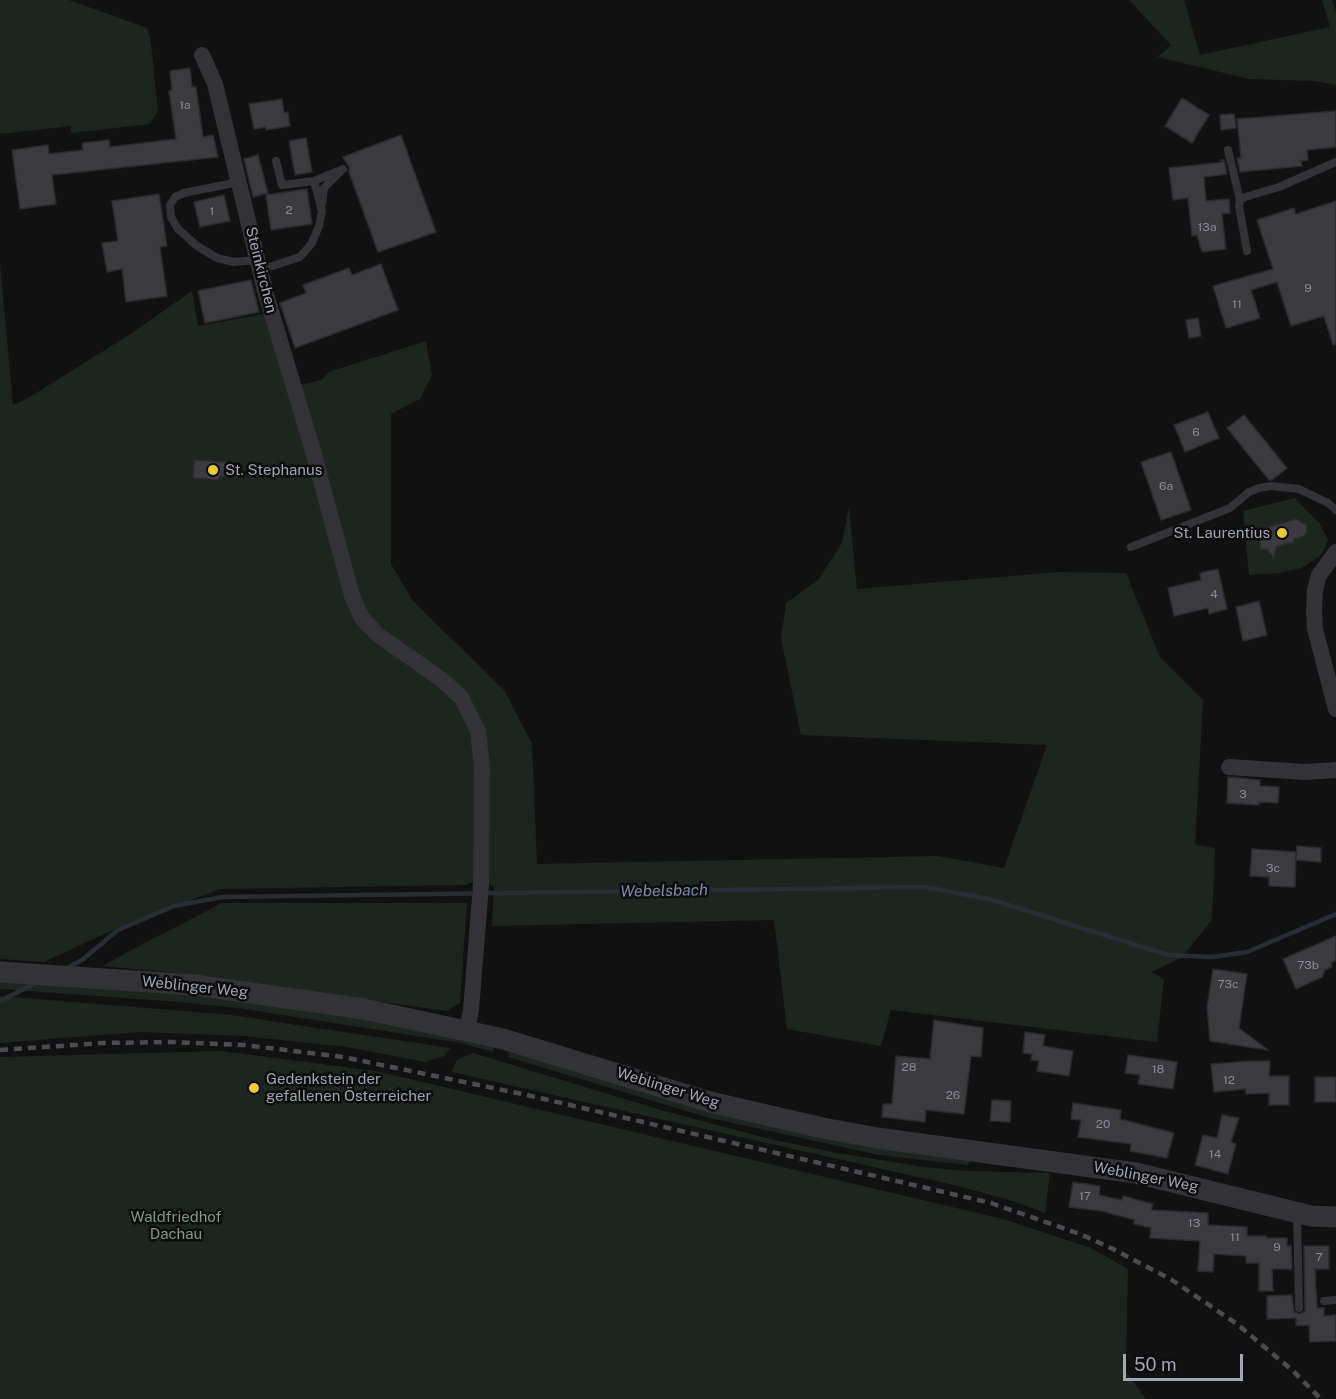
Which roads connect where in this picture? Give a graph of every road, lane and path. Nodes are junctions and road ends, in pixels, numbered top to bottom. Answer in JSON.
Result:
{"nodes":[{"id":1,"x":202,"y":55,"type":"dead end"},
{"id":2,"x":1228,"y":150,"type":"dead end"},
{"id":3,"x":276,"y":161,"type":"dead end"},
{"id":4,"x":1336,"y":162,"type":"edge"},
{"id":5,"x":314,"y":181,"type":"junction"},
{"id":6,"x":239,"y":182,"type":"junction"},
{"id":7,"x":1240,"y":200,"type":"junction"},
{"id":8,"x":321,"y":207,"type":"junction"},
{"id":9,"x":1247,"y":251,"type":"dead end"},
{"id":10,"x":259,"y":265,"type":"junction"},
{"id":11,"x":1336,"y":510,"type":"edge"},
{"id":12,"x":1131,"y":547,"type":"dead end"},
{"id":13,"x":1336,"y":552,"type":"edge"},
{"id":14,"x":1336,"y":709,"type":"edge"},
{"id":15,"x":1229,"y":767,"type":"dead end"},
{"id":16,"x":1336,"y":770,"type":"edge"},
{"id":17,"x":0,"y":972,"type":"edge"},
{"id":18,"x":467,"y":1030,"type":"junction"},
{"id":19,"x":1297,"y":1212,"type":"junction"},
{"id":20,"x":1336,"y":1217,"type":"edge"},
{"id":21,"x":1336,"y":1300,"type":"edge"},
{"id":22,"x":1324,"y":1301,"type":"dead end"},
{"id":23,"x":1299,"y":1308,"type":"dead end"}],
"edges":[{"from":1,"to":6,"type":"street","name":"Steinkirchen"},
{"from":2,"to":7,"type":"lane"},
{"from":3,"to":5,"type":"lane"},
{"from":4,"to":7,"type":"lane"},
{"from":5,"to":8,"type":"lane"},
{"from":5,"to":8,"type":"lane"},
{"from":6,"to":10,"type":"street","name":"Steinkirchen"},
{"from":6,"to":10,"type":"lane"},
{"from":7,"to":9,"type":"lane"},
{"from":8,"to":10,"type":"lane"},
{"from":10,"to":18,"type":"street","name":"Steinkirchen"},
{"from":11,"to":12,"type":"lane"},
{"from":13,"to":14,"type":"street"},
{"from":15,"to":16,"type":"street"},
{"from":17,"to":18,"type":"street","name":"Weblinger Weg"},
{"from":18,"to":19,"type":"street","name":"Weblinger Weg"},
{"from":19,"to":20,"type":"street","name":"Weblinger Weg"},
{"from":19,"to":23,"type":"lane"},
{"from":21,"to":22,"type":"lane"}]}
